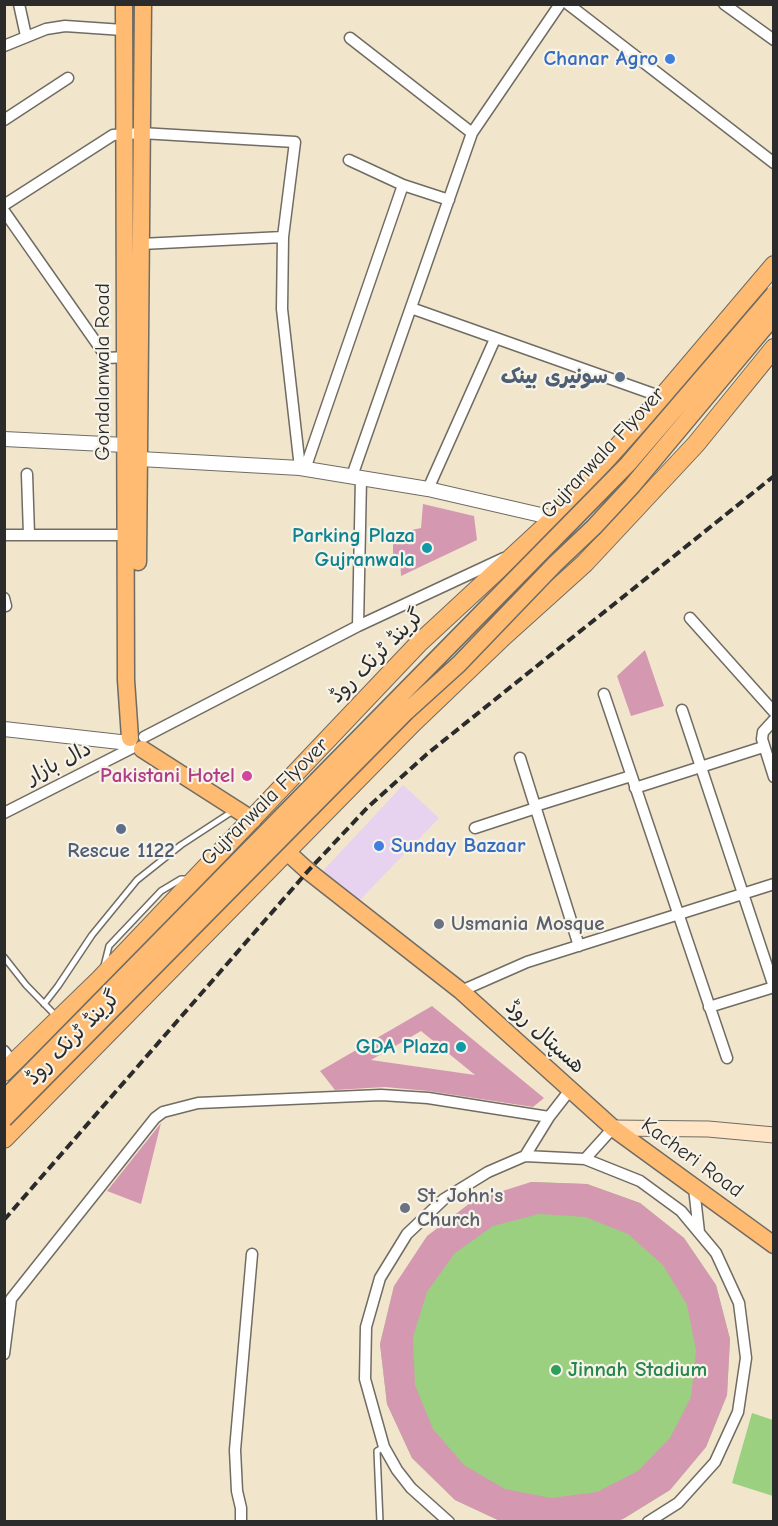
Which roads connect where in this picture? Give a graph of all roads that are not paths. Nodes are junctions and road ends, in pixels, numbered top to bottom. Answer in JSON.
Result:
{"nodes":[{"id":1,"x":19,"y":4,"type":"edge"},
{"id":2,"x":124,"y":4,"type":"edge"},
{"id":3,"x":142,"y":4,"type":"edge"},
{"id":4,"x":560,"y":4,"type":"edge"},
{"id":5,"x":568,"y":4,"type":"edge"},
{"id":6,"x":724,"y":4,"type":"edge"},
{"id":7,"x":123,"y":30,"type":"junction"},
{"id":8,"x":26,"y":36,"type":"junction"},
{"id":9,"x":350,"y":38,"type":"dead end"},
{"id":10,"x":774,"y":40,"type":"edge"},
{"id":11,"x":4,"y":46,"type":"edge"},
{"id":12,"x":68,"y":78,"type":"dead end"},
{"id":13,"x":4,"y":120,"type":"edge"},
{"id":14,"x":472,"y":133,"type":"junction"},
{"id":15,"x":133,"y":134,"type":"junction"},
{"id":16,"x":349,"y":160,"type":"dead end"},
{"id":17,"x":774,"y":163,"type":"edge"},
{"id":18,"x":403,"y":185,"type":"junction"},
{"id":19,"x":449,"y":200,"type":"junction"},
{"id":20,"x":4,"y":205,"type":"edge"},
{"id":21,"x":4,"y":211,"type":"edge"},
{"id":22,"x":283,"y":237,"type":"junction"},
{"id":23,"x":141,"y":244,"type":"junction"},
{"id":24,"x":774,"y":265,"type":"edge"},
{"id":25,"x":774,"y":294,"type":"edge"},
{"id":26,"x":411,"y":308,"type":"junction"},
{"id":27,"x":774,"y":316,"type":"edge"},
{"id":28,"x":495,"y":339,"type":"junction"},
{"id":29,"x":774,"y":348,"type":"edge"},
{"id":30,"x":126,"y":357,"type":"junction"},
{"id":31,"x":662,"y":397,"type":"junction"},
{"id":32,"x":4,"y":439,"type":"edge"},
{"id":33,"x":125,"y":445,"type":"junction"},
{"id":34,"x":140,"y":459,"type":"junction"},
{"id":35,"x":303,"y":469,"type":"junction"},
{"id":36,"x":27,"y":474,"type":"dead end"},
{"id":37,"x":356,"y":477,"type":"junction"},
{"id":38,"x":429,"y":489,"type":"junction"},
{"id":39,"x":554,"y":518,"type":"junction"},
{"id":40,"x":4,"y":535,"type":"edge"},
{"id":41,"x":29,"y":535,"type":"junction"},
{"id":42,"x":127,"y":535,"type":"junction"},
{"id":43,"x":518,"y":552,"type":"junction"},
{"id":44,"x":690,"y":618,"type":"dead end"},
{"id":45,"x":358,"y":626,"type":"junction"},
{"id":46,"x":378,"y":684,"type":"junction"},
{"id":47,"x":604,"y":694,"type":"dead end"},
{"id":48,"x":682,"y":710,"type":"dead end"},
{"id":49,"x":774,"y":712,"type":"edge"},
{"id":50,"x":774,"y":720,"type":"edge"},
{"id":51,"x":412,"y":723,"type":"junction"},
{"id":52,"x":4,"y":729,"type":"edge"},
{"id":53,"x":136,"y":742,"type":"junction"},
{"id":54,"x":763,"y":747,"type":"junction"},
{"id":55,"x":520,"y":758,"type":"dead end"},
{"id":56,"x":700,"y":766,"type":"junction"},
{"id":57,"x":631,"y":776,"type":"junction"},
{"id":58,"x":774,"y":777,"type":"edge"},
{"id":59,"x":636,"y":788,"type":"junction"},
{"id":60,"x":536,"y":807,"type":"junction"},
{"id":61,"x":235,"y":810,"type":"junction"},
{"id":62,"x":4,"y":813,"type":"edge"},
{"id":63,"x":253,"y":820,"type":"junction"},
{"id":64,"x":475,"y":828,"type":"dead end"},
{"id":65,"x":287,"y":852,"type":"junction"},
{"id":66,"x":774,"y":884,"type":"edge"},
{"id":67,"x":743,"y":894,"type":"junction"},
{"id":68,"x":678,"y":915,"type":"junction"},
{"id":69,"x":579,"y":946,"type":"junction"},
{"id":70,"x":4,"y":957,"type":"edge"},
{"id":71,"x":100,"y":979,"type":"junction"},
{"id":72,"x":774,"y":987,"type":"edge"},
{"id":73,"x":461,"y":991,"type":"junction"},
{"id":74,"x":44,"y":1004,"type":"junction"},
{"id":75,"x":136,"y":1006,"type":"junction"},
{"id":76,"x":709,"y":1007,"type":"junction"},
{"id":77,"x":58,"y":1018,"type":"junction"},
{"id":78,"x":727,"y":1058,"type":"dead end"},
{"id":79,"x":8,"y":1062,"type":"edge"},
{"id":80,"x":570,"y":1090,"type":"junction"},
{"id":81,"x":4,"y":1099,"type":"edge"},
{"id":82,"x":549,"y":1117,"type":"junction"},
{"id":83,"x":4,"y":1119,"type":"edge"},
{"id":84,"x":613,"y":1128,"type":"junction"},
{"id":85,"x":774,"y":1135,"type":"edge"},
{"id":86,"x":4,"y":1139,"type":"edge"},
{"id":87,"x":525,"y":1156,"type":"junction"},
{"id":88,"x":585,"y":1159,"type":"junction"},
{"id":89,"x":694,"y":1188,"type":"junction"},
{"id":90,"x":699,"y":1232,"type":"junction"},
{"id":91,"x":774,"y":1245,"type":"edge"},
{"id":92,"x":252,"y":1254,"type":"dead end"},
{"id":93,"x":4,"y":1354,"type":"edge"},
{"id":94,"x":384,"y":1447,"type":"junction"},
{"id":95,"x":241,"y":1521,"type":"edge"},
{"id":96,"x":380,"y":1521,"type":"edge"},
{"id":97,"x":449,"y":1521,"type":"edge"},
{"id":98,"x":648,"y":1521,"type":"edge"}],
"edges":[{"from":1,"to":8,"type":"street"},
{"from":2,"to":7,"type":"main road","name":"Gondalanwala Road"},
{"from":3,"to":15,"type":"main road","name":"Gondalanwala Road"},
{"from":4,"to":14,"type":"street"},
{"from":5,"to":17,"type":"street"},
{"from":6,"to":10,"type":"street"},
{"from":7,"to":8,"type":"street"},
{"from":7,"to":15,"type":"main road","name":"Gondalanwala Road"},
{"from":8,"to":11,"type":"street"},
{"from":9,"to":14,"type":"street"},
{"from":12,"to":13,"type":"street"},
{"from":14,"to":19,"type":"street"},
{"from":15,"to":20,"type":"street"},
{"from":15,"to":22,"type":"street"},
{"from":15,"to":23,"type":"main road","name":"Gondalanwala Road"},
{"from":15,"to":30,"type":"main road","name":"Gondalanwala Road"},
{"from":16,"to":18,"type":"street"},
{"from":18,"to":19,"type":"street"},
{"from":18,"to":35,"type":"street"},
{"from":19,"to":26,"type":"street"},
{"from":21,"to":30,"type":"street"},
{"from":22,"to":23,"type":"street"},
{"from":22,"to":35,"type":"street"},
{"from":23,"to":34,"type":"main road","name":"Gondalanwala Road"},
{"from":24,"to":31,"type":"highway","name":"گرینڈ ٹرنک روڈ"},
{"from":25,"to":81,"type":"main road","name":"Gujranwala Flyover","bridge":true},
{"from":26,"to":28,"type":"street"},
{"from":26,"to":37,"type":"street"},
{"from":27,"to":83,"type":"main road","name":"Gujranwala Flyover","bridge":true},
{"from":28,"to":31,"type":"street"},
{"from":28,"to":38,"type":"street"},
{"from":29,"to":51,"type":"highway","name":"گرینڈ ٹرنک روڈ"},
{"from":30,"to":33,"type":"main road","name":"Gondalanwala Road"},
{"from":31,"to":39,"type":"highway","name":"گرینڈ ٹرنک روڈ"},
{"from":32,"to":33,"type":"street"},
{"from":33,"to":34,"type":"street"},
{"from":33,"to":42,"type":"main road","name":"Gondalanwala Road"},
{"from":34,"to":35,"type":"street"},
{"from":34,"to":53,"type":"main road","name":"Gondalanwala Road"},
{"from":35,"to":37,"type":"street"},
{"from":36,"to":41,"type":"street"},
{"from":37,"to":38,"type":"street"},
{"from":37,"to":45,"type":"street"},
{"from":38,"to":39,"type":"street"},
{"from":39,"to":43,"type":"highway","name":"گرینڈ ٹرنک روڈ"},
{"from":40,"to":41,"type":"street"},
{"from":41,"to":42,"type":"street"},
{"from":42,"to":53,"type":"main road","name":"Gondalanwala Road"},
{"from":43,"to":45,"type":"street","name":"دال بازار"},
{"from":43,"to":46,"type":"highway","name":"گرینڈ ٹرنک روڈ"},
{"from":44,"to":49,"type":"street"},
{"from":45,"to":53,"type":"street","name":"دال بازار"},
{"from":46,"to":51,"type":"highway"},
{"from":46,"to":63,"type":"highway","name":"گرینڈ ٹرنک روڈ"},
{"from":47,"to":57,"type":"street"},
{"from":48,"to":56,"type":"street"},
{"from":50,"to":54,"type":"street"},
{"from":51,"to":65,"type":"highway","name":"گرینڈ ٹرنک روڈ"},
{"from":52,"to":53,"type":"street"},
{"from":53,"to":61,"type":"main road"},
{"from":53,"to":62,"type":"street","name":"دال بازار"},
{"from":54,"to":56,"type":"street"},
{"from":54,"to":58,"type":"street"},
{"from":55,"to":60,"type":"street"},
{"from":56,"to":59,"type":"street"},
{"from":56,"to":67,"type":"street"},
{"from":57,"to":59,"type":"street"},
{"from":57,"to":60,"type":"street"},
{"from":59,"to":68,"type":"street"},
{"from":60,"to":64,"type":"street"},
{"from":60,"to":69,"type":"street"},
{"from":61,"to":63,"type":"main road"},
{"from":61,"to":74,"type":"lane"},
{"from":63,"to":71,"type":"highway","name":"گرینڈ ٹرنک روڈ"},
{"from":65,"to":73,"type":"main road","name":"ھسپتال روڈ"},
{"from":65,"to":75,"type":"highway","name":"گرینڈ ٹرنک روڈ"},
{"from":66,"to":67,"type":"street"},
{"from":67,"to":68,"type":"street"},
{"from":67,"to":72,"type":"street"},
{"from":68,"to":69,"type":"street"},
{"from":68,"to":76,"type":"street"},
{"from":69,"to":73,"type":"street"},
{"from":70,"to":74,"type":"lane"},
{"from":71,"to":75,"type":"highway"},
{"from":71,"to":77,"type":"highway","name":"گرینڈ ٹرنک روڈ"},
{"from":72,"to":76,"type":"street"},
{"from":73,"to":80,"type":"main road","name":"ھسپتال روڈ"},
{"from":74,"to":77,"type":"lane"},
{"from":75,"to":86,"type":"highway","name":"گرینڈ ٹرنک روڈ"},
{"from":76,"to":78,"type":"street"},
{"from":77,"to":79,"type":"highway","name":"گرینڈ ٹرنک روڈ"},
{"from":80,"to":82,"type":"street"},
{"from":80,"to":84,"type":"main road","name":"ھسپتال روڈ"},
{"from":82,"to":87,"type":"street"},
{"from":82,"to":93,"type":"street"},
{"from":84,"to":85,"type":"main road"},
{"from":84,"to":88,"type":"street"},
{"from":84,"to":89,"type":"main road","name":"Kacheri Road"},
{"from":87,"to":88,"type":"street"},
{"from":87,"to":94,"type":"street"},
{"from":88,"to":90,"type":"street"},
{"from":89,"to":90,"type":"street"},
{"from":89,"to":91,"type":"main road","name":"Kacheri Road"},
{"from":90,"to":98,"type":"street"},
{"from":92,"to":95,"type":"street"},
{"from":94,"to":96,"type":"lane"},
{"from":94,"to":97,"type":"street"}]}
